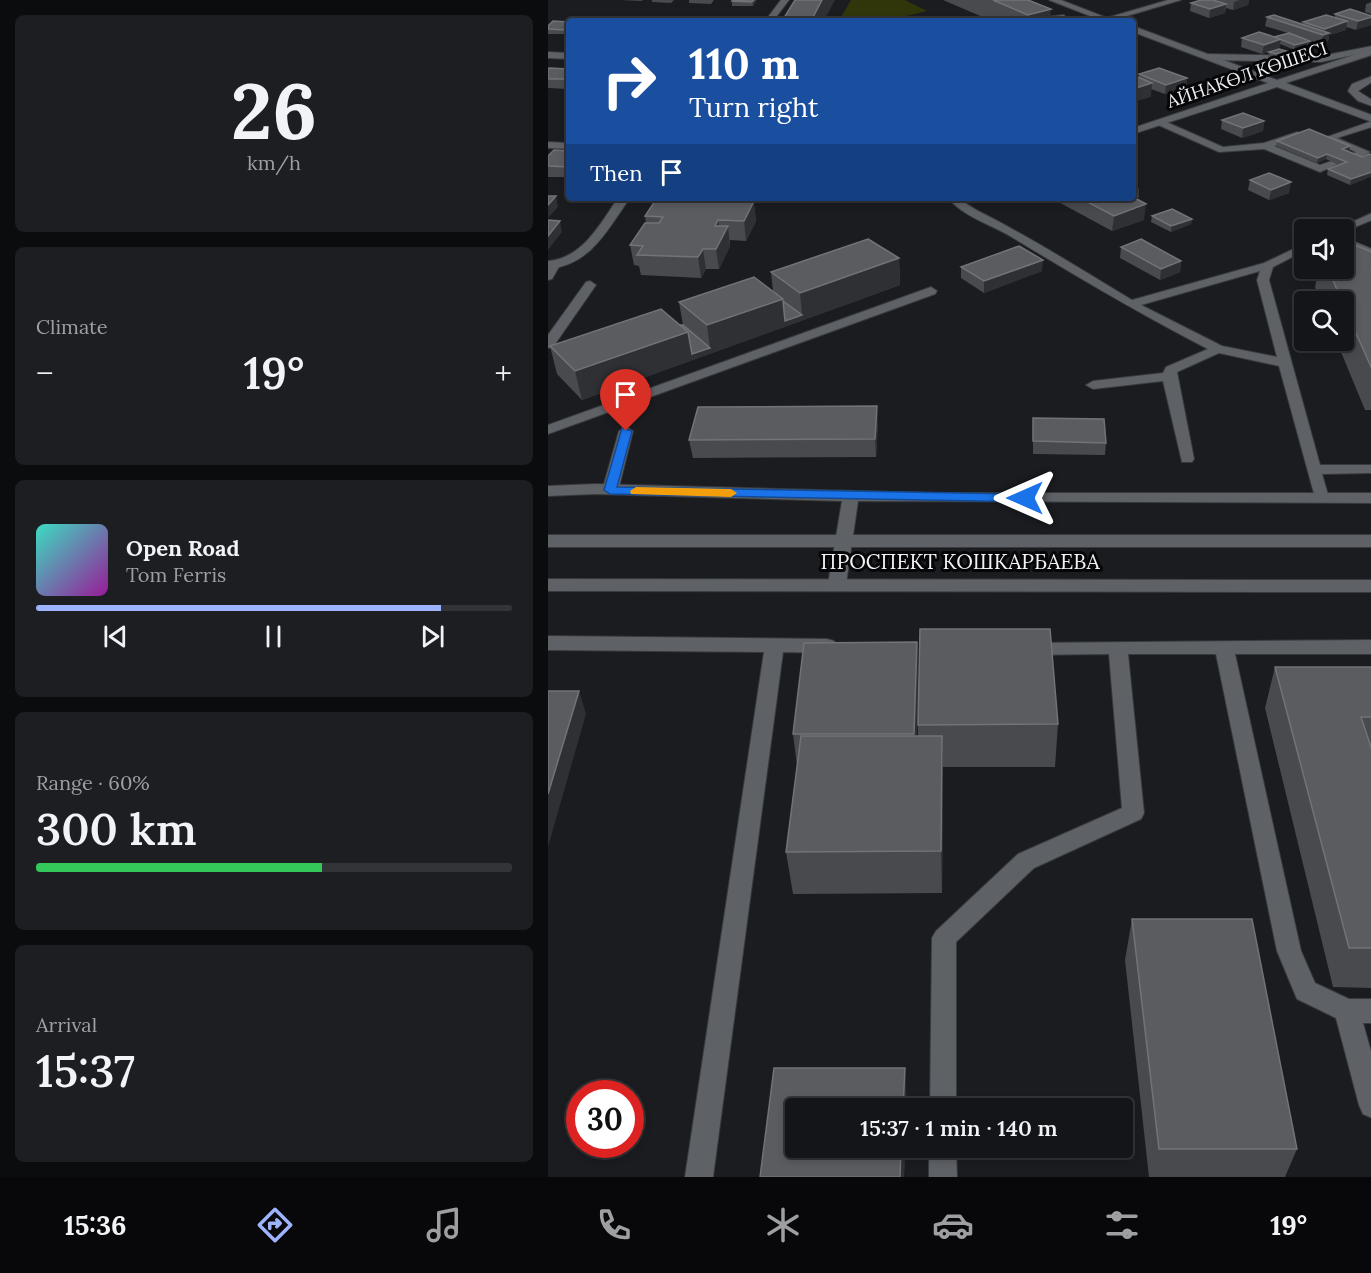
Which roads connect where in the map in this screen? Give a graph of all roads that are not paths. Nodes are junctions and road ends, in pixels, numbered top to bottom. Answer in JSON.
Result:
{"nodes":[{"id":1,"x":785,"y":0,"type":"edge"},
{"id":2,"x":1053,"y":0,"type":"edge"},
{"id":3,"x":1177,"y":0,"type":"edge"},
{"id":4,"x":1018,"y":15,"type":"edge"},
{"id":5,"x":1064,"y":17,"type":"dead end"},
{"id":6,"x":771,"y":18,"type":"edge"},
{"id":7,"x":1028,"y":18,"type":"edge"},
{"id":8,"x":1054,"y":18,"type":"edge"},
{"id":9,"x":1101,"y":18,"type":"edge"},
{"id":10,"x":1113,"y":18,"type":"edge"},
{"id":11,"x":1136,"y":30,"type":"edge"},
{"id":12,"x":1350,"y":43,"type":"dead end"},
{"id":13,"x":1372,"y":43,"type":"edge"},
{"id":14,"x":1339,"y":46,"type":"junction"},
{"id":15,"x":1372,"y":50,"type":"edge"},
{"id":16,"x":548,"y":55,"type":"edge"},
{"id":17,"x":566,"y":56,"type":"edge"},
{"id":18,"x":1208,"y":57,"type":"junction"},
{"id":19,"x":1294,"y":60,"type":"junction"},
{"id":20,"x":1294,"y":76,"type":"junction"},
{"id":21,"x":1372,"y":79,"type":"edge"},
{"id":22,"x":1275,"y":82,"type":"junction"},
{"id":23,"x":1312,"y":83,"type":"dead end"},
{"id":24,"x":1340,"y":94,"type":"dead end"},
{"id":25,"x":1372,"y":104,"type":"edge"},
{"id":26,"x":1372,"y":119,"type":"edge"},
{"id":27,"x":1159,"y":122,"type":"junction"},
{"id":28,"x":1372,"y":124,"type":"edge"},
{"id":29,"x":1136,"y":130,"type":"edge"},
{"id":30,"x":1319,"y":135,"type":"junction"},
{"id":31,"x":548,"y":145,"type":"edge"},
{"id":32,"x":566,"y":146,"type":"edge"},
{"id":33,"x":1265,"y":146,"type":"junction"},
{"id":34,"x":1350,"y":158,"type":"edge"},
{"id":35,"x":1335,"y":163,"type":"edge"},
{"id":36,"x":622,"y":201,"type":"edge"},
{"id":37,"x":957,"y":201,"type":"edge"},
{"id":38,"x":1372,"y":216,"type":"edge"},
{"id":39,"x":1354,"y":224,"type":"edge"},
{"id":40,"x":1354,"y":245,"type":"edge"},
{"id":41,"x":1294,"y":252,"type":"edge"},
{"id":42,"x":1372,"y":253,"type":"edge"},
{"id":43,"x":1268,"y":265,"type":"junction"},
{"id":44,"x":550,"y":269,"type":"edge"},
{"id":45,"x":590,"y":285,"type":"dead end"},
{"id":46,"x":931,"y":291,"type":"dead end"},
{"id":47,"x":1130,"y":304,"type":"junction"},
{"id":48,"x":549,"y":341,"type":"edge"},
{"id":49,"x":1218,"y":349,"type":"junction"},
{"id":50,"x":1285,"y":363,"type":"junction"},
{"id":51,"x":1169,"y":376,"type":"junction"},
{"id":52,"x":1093,"y":385,"type":"dead end"},
{"id":53,"x":548,"y":430,"type":"edge"},
{"id":54,"x":626,"y":431,"type":"dead end"},
{"id":55,"x":1187,"y":459,"type":"dead end"},
{"id":56,"x":1372,"y":469,"type":"edge"},
{"id":57,"x":1313,"y":470,"type":"junction"},
{"id":58,"x":610,"y":490,"type":"junction"},
{"id":59,"x":548,"y":491,"type":"edge"},
{"id":60,"x":851,"y":495,"type":"junction"},
{"id":61,"x":1321,"y":498,"type":"junction"},
{"id":62,"x":1372,"y":498,"type":"edge"},
{"id":63,"x":844,"y":540,"type":"junction"},
{"id":64,"x":548,"y":541,"type":"edge"},
{"id":65,"x":1372,"y":541,"type":"edge"},
{"id":66,"x":837,"y":584,"type":"junction"},
{"id":67,"x":548,"y":585,"type":"edge"},
{"id":68,"x":1372,"y":586,"type":"edge"},
{"id":69,"x":548,"y":644,"type":"edge"},
{"id":70,"x":775,"y":645,"type":"junction"},
{"id":71,"x":847,"y":646,"type":"edge"},
{"id":72,"x":1012,"y":647,"type":"edge"},
{"id":73,"x":1372,"y":647,"type":"edge"},
{"id":74,"x":1118,"y":648,"type":"junction"},
{"id":75,"x":1224,"y":648,"type":"junction"},
{"id":76,"x":1360,"y":1011,"type":"edge"},
{"id":77,"x":943,"y":1098,"type":"edge"},
{"id":78,"x":1372,"y":1105,"type":"edge"},
{"id":79,"x":943,"y":1158,"type":"edge"},
{"id":80,"x":699,"y":1177,"type":"edge"},
{"id":81,"x":943,"y":1177,"type":"edge"}],
"edges":[{"from":1,"to":6,"type":"street"},
{"from":2,"to":9,"type":"street"},
{"from":3,"to":10,"type":"street"},
{"from":4,"to":7,"type":"lane"},
{"from":5,"to":8,"type":"lane"},
{"from":11,"to":18,"type":"street"},
{"from":12,"to":14,"type":"lane"},
{"from":13,"to":14,"type":"lane"},
{"from":14,"to":19,"type":"lane"},
{"from":15,"to":19,"type":"lane"},
{"from":15,"to":20,"type":"street","name":"АЙНАКӨЛ КӨШЕСІ"},
{"from":16,"to":17,"type":"street"},
{"from":18,"to":19,"type":"lane"},
{"from":18,"to":22,"type":"street"},
{"from":20,"to":22,"type":"street","name":"АЙНАКӨЛ КӨШЕСІ"},
{"from":20,"to":23,"type":"street"},
{"from":21,"to":25,"type":"lane"},
{"from":22,"to":26,"type":"street"},
{"from":22,"to":27,"type":"street","name":"АЙНАКӨЛ КӨШЕСІ"},
{"from":24,"to":25,"type":"street"},
{"from":27,"to":29,"type":"street","name":"АЙНАКӨЛ КӨШЕСІ"},
{"from":27,"to":33,"type":"lane"},
{"from":28,"to":30,"type":"lane"},
{"from":30,"to":33,"type":"lane"},
{"from":30,"to":34,"type":"lane"},
{"from":31,"to":32,"type":"street"},
{"from":33,"to":35,"type":"lane"},
{"from":36,"to":44,"type":"street"},
{"from":37,"to":47,"type":"lane"},
{"from":38,"to":39,"type":"lane"},
{"from":40,"to":42,"type":"lane"},
{"from":41,"to":43,"type":"lane"},
{"from":43,"to":47,"type":"lane"},
{"from":43,"to":50,"type":"lane"},
{"from":45,"to":48,"type":"lane"},
{"from":46,"to":53,"type":"lane"},
{"from":47,"to":49,"type":"lane"},
{"from":49,"to":50,"type":"lane"},
{"from":49,"to":51,"type":"lane"},
{"from":50,"to":57,"type":"lane"},
{"from":51,"to":52,"type":"lane"},
{"from":51,"to":55,"type":"lane"},
{"from":54,"to":58,"type":"lane"},
{"from":56,"to":57,"type":"lane"},
{"from":57,"to":61,"type":"lane"},
{"from":58,"to":59,"type":"street"},
{"from":58,"to":60,"type":"street"},
{"from":60,"to":61,"type":"street"},
{"from":60,"to":63,"type":"street"},
{"from":61,"to":62,"type":"street"},
{"from":63,"to":64,"type":"street"},
{"from":63,"to":65,"type":"street"},
{"from":63,"to":66,"type":"street"},
{"from":66,"to":67,"type":"street","name":"ПРОСПЕКТ КОШКАРБАЕВА"},
{"from":66,"to":68,"type":"street","name":"ПРОСПЕКТ КОШКАРБАЕВА"},
{"from":69,"to":70,"type":"street"},
{"from":70,"to":71,"type":"street"},
{"from":70,"to":80,"type":"street"},
{"from":72,"to":74,"type":"street"},
{"from":73,"to":75,"type":"street"},
{"from":74,"to":75,"type":"street"},
{"from":74,"to":77,"type":"street"},
{"from":75,"to":76,"type":"street"},
{"from":76,"to":78,"type":"street"},
{"from":79,"to":81,"type":"street"}]}
